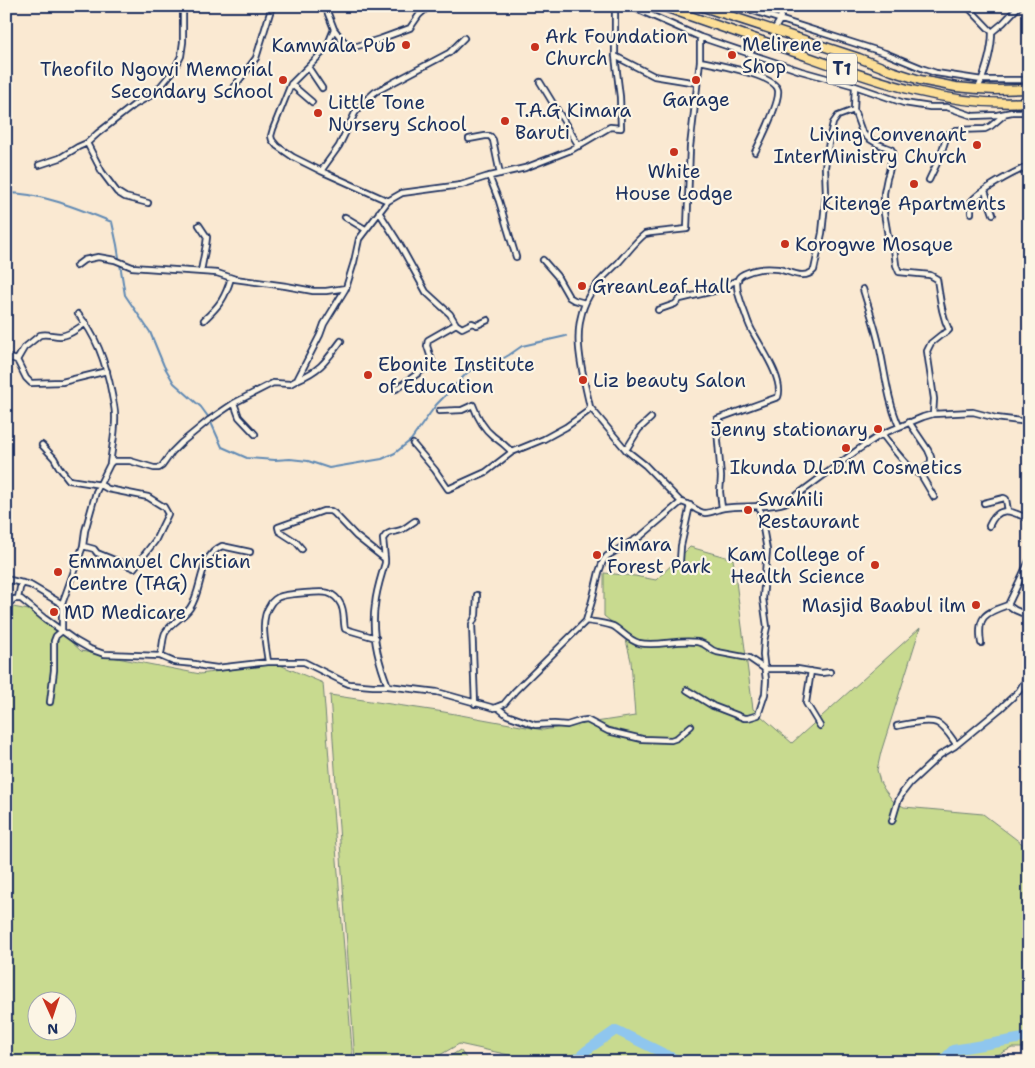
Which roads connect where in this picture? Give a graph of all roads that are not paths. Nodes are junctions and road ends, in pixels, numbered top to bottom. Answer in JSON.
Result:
{"nodes":[{"id":1,"x":183,"y":6,"type":"edge"},
{"id":2,"x":272,"y":6,"type":"edge"},
{"id":3,"x":325,"y":6,"type":"edge"},
{"id":4,"x":429,"y":6,"type":"edge"},
{"id":5,"x":615,"y":6,"type":"edge"},
{"id":6,"x":630,"y":6,"type":"edge"},
{"id":7,"x":662,"y":6,"type":"edge"},
{"id":8,"x":700,"y":6,"type":"edge"},
{"id":9,"x":738,"y":6,"type":"edge"},
{"id":10,"x":783,"y":6,"type":"edge"},
{"id":11,"x":967,"y":6,"type":"edge"},
{"id":12,"x":1019,"y":6,"type":"edge"},
{"id":13,"x":780,"y":20,"type":"junction"},
{"id":14,"x":334,"y":29,"type":"junction"},
{"id":15,"x":774,"y":30,"type":"junction"},
{"id":16,"x":992,"y":32,"type":"junction"},
{"id":17,"x":700,"y":37,"type":"junction"},
{"id":18,"x":464,"y":38,"type":"dead end"},
{"id":19,"x":615,"y":56,"type":"junction"},
{"id":20,"x":700,"y":60,"type":"junction"},
{"id":21,"x":308,"y":67,"type":"junction"},
{"id":22,"x":982,"y":80,"type":"junction"},
{"id":23,"x":1029,"y":80,"type":"edge"},
{"id":24,"x":540,"y":82,"type":"dead end"},
{"id":25,"x":697,"y":83,"type":"junction"},
{"id":26,"x":291,"y":84,"type":"junction"},
{"id":27,"x":855,"y":86,"type":"junction"},
{"id":28,"x":322,"y":88,"type":"dead end"},
{"id":29,"x":978,"y":89,"type":"junction"},
{"id":30,"x":1029,"y":89,"type":"edge"},
{"id":31,"x":228,"y":95,"type":"dead end"},
{"id":32,"x":312,"y":102,"type":"dead end"},
{"id":33,"x":1029,"y":102,"type":"edge"},
{"id":34,"x":854,"y":110,"type":"junction"},
{"id":35,"x":1029,"y":112,"type":"edge"},
{"id":36,"x":1005,"y":114,"type":"junction"},
{"id":37,"x":469,"y":138,"type":"dead end"},
{"id":38,"x":87,"y":143,"type":"junction"},
{"id":39,"x":579,"y":146,"type":"junction"},
{"id":40,"x":755,"y":152,"type":"dead end"},
{"id":41,"x":39,"y":165,"type":"dead end"},
{"id":42,"x":1029,"y":166,"type":"edge"},
{"id":43,"x":321,"y":171,"type":"junction"},
{"id":44,"x":500,"y":174,"type":"junction"},
{"id":45,"x":489,"y":176,"type":"junction"},
{"id":46,"x":929,"y":180,"type":"dead end"},
{"id":47,"x":985,"y":190,"type":"junction"},
{"id":48,"x":388,"y":201,"type":"junction"},
{"id":49,"x":148,"y":203,"type":"dead end"},
{"id":50,"x":379,"y":212,"type":"junction"},
{"id":51,"x":971,"y":213,"type":"dead end"},
{"id":52,"x":993,"y":214,"type":"dead end"},
{"id":53,"x":345,"y":217,"type":"dead end"},
{"id":54,"x":199,"y":225,"type":"dead end"},
{"id":55,"x":366,"y":229,"type":"junction"},
{"id":56,"x":516,"y":257,"type":"dead end"},
{"id":57,"x":543,"y":260,"type":"dead end"},
{"id":58,"x":76,"y":266,"type":"dead end"},
{"id":59,"x":201,"y":271,"type":"junction"},
{"id":60,"x":231,"y":278,"type":"junction"},
{"id":61,"x":738,"y":280,"type":"junction"},
{"id":62,"x":346,"y":288,"type":"junction"},
{"id":63,"x":863,"y":288,"type":"dead end"},
{"id":64,"x":585,"y":303,"type":"junction"},
{"id":65,"x":658,"y":310,"type":"dead end"},
{"id":66,"x":78,"y":314,"type":"dead end"},
{"id":67,"x":204,"y":320,"type":"dead end"},
{"id":68,"x":488,"y":320,"type":"dead end"},
{"id":69,"x":86,"y":323,"type":"junction"},
{"id":70,"x":456,"y":324,"type":"junction"},
{"id":71,"x":341,"y":341,"type":"dead end"},
{"id":72,"x":6,"y":357,"type":"edge"},
{"id":73,"x":16,"y":360,"type":"junction"},
{"id":74,"x":107,"y":371,"type":"junction"},
{"id":75,"x":298,"y":380,"type":"junction"},
{"id":76,"x":396,"y":389,"type":"dead end"},
{"id":77,"x":234,"y":403,"type":"junction"},
{"id":78,"x":590,"y":407,"type":"junction"},
{"id":79,"x":439,"y":411,"type":"dead end"},
{"id":80,"x":933,"y":414,"type":"junction"},
{"id":81,"x":651,"y":418,"type":"dead end"},
{"id":82,"x":909,"y":422,"type":"junction"},
{"id":83,"x":1029,"y":422,"type":"edge"},
{"id":84,"x":899,"y":426,"type":"junction"},
{"id":85,"x":255,"y":434,"type":"dead end"},
{"id":86,"x":882,"y":434,"type":"junction"},
{"id":87,"x":413,"y":444,"type":"dead end"},
{"id":88,"x":42,"y":445,"type":"dead end"},
{"id":89,"x":626,"y":450,"type":"junction"},
{"id":90,"x":512,"y":452,"type":"junction"},
{"id":91,"x":110,"y":464,"type":"junction"},
{"id":92,"x":921,"y":475,"type":"junction"},
{"id":93,"x":101,"y":485,"type":"junction"},
{"id":94,"x":934,"y":497,"type":"dead end"},
{"id":95,"x":681,"y":502,"type":"junction"},
{"id":96,"x":984,"y":503,"type":"dead end"},
{"id":97,"x":690,"y":505,"type":"junction"},
{"id":98,"x":759,"y":506,"type":"junction"},
{"id":99,"x":722,"y":508,"type":"junction"},
{"id":100,"x":1008,"y":511,"type":"junction"},
{"id":101,"x":1029,"y":519,"type":"edge"},
{"id":102,"x":415,"y":521,"type":"dead end"},
{"id":103,"x":989,"y":526,"type":"dead end"},
{"id":104,"x":83,"y":546,"type":"junction"},
{"id":105,"x":302,"y":550,"type":"dead end"},
{"id":106,"x":250,"y":552,"type":"dead end"},
{"id":107,"x":385,"y":558,"type":"junction"},
{"id":108,"x":680,"y":561,"type":"dead end"},
{"id":109,"x":1029,"y":561,"type":"edge"},
{"id":110,"x":6,"y":579,"type":"edge"},
{"id":111,"x":23,"y":583,"type":"junction"},
{"id":112,"x":477,"y":595,"type":"dead end"},
{"id":113,"x":18,"y":598,"type":"junction"},
{"id":114,"x":62,"y":604,"type":"junction"},
{"id":115,"x":1008,"y":604,"type":"junction"},
{"id":116,"x":6,"y":606,"type":"edge"},
{"id":117,"x":1029,"y":616,"type":"edge"},
{"id":118,"x":586,"y":621,"type":"junction"},
{"id":119,"x":62,"y":631,"type":"junction"},
{"id":120,"x":376,"y":638,"type":"junction"},
{"id":121,"x":981,"y":643,"type":"dead end"},
{"id":122,"x":160,"y":656,"type":"junction"},
{"id":123,"x":268,"y":662,"type":"junction"},
{"id":124,"x":765,"y":669,"type":"junction"},
{"id":125,"x":1029,"y":671,"type":"edge"},
{"id":126,"x":811,"y":672,"type":"junction"},
{"id":127,"x":830,"y":672,"type":"dead end"},
{"id":128,"x":388,"y":686,"type":"junction"},
{"id":129,"x":686,"y":690,"type":"dead end"},
{"id":130,"x":50,"y":702,"type":"dead end"},
{"id":131,"x":475,"y":704,"type":"junction"},
{"id":132,"x":497,"y":707,"type":"junction"},
{"id":133,"x":692,"y":726,"type":"dead end"},
{"id":134,"x":820,"y":726,"type":"dead end"},
{"id":135,"x":897,"y":726,"type":"dead end"},
{"id":136,"x":956,"y":744,"type":"junction"},
{"id":137,"x":892,"y":821,"type":"dead end"}],
"edges":[{"from":1,"to":38,"type":"street"},
{"from":2,"to":31,"type":"street"},
{"from":3,"to":14,"type":"street"},
{"from":4,"to":14,"type":"street"},
{"from":5,"to":19,"type":"street"},
{"from":6,"to":17,"type":"street"},
{"from":7,"to":33,"type":"highway","number":"T1"},
{"from":8,"to":15,"type":"highway","number":"T1"},
{"from":9,"to":13,"type":"street"},
{"from":10,"to":13,"type":"street"},
{"from":11,"to":16,"type":"street"},
{"from":12,"to":16,"type":"street"},
{"from":13,"to":15,"type":"street"},
{"from":13,"to":22,"type":"street"},
{"from":14,"to":21,"type":"street"},
{"from":15,"to":29,"type":"highway","number":"T1"},
{"from":16,"to":22,"type":"street"},
{"from":17,"to":20,"type":"street"},
{"from":17,"to":27,"type":"street"},
{"from":18,"to":43,"type":"street"},
{"from":19,"to":25,"type":"street"},
{"from":19,"to":39,"type":"street"},
{"from":20,"to":25,"type":"street"},
{"from":20,"to":40,"type":"street"},
{"from":21,"to":26,"type":"street"},
{"from":21,"to":28,"type":"street"},
{"from":22,"to":23,"type":"street"},
{"from":22,"to":29,"type":"street"},
{"from":24,"to":39,"type":"street"},
{"from":25,"to":64,"type":"street"},
{"from":26,"to":32,"type":"street"},
{"from":26,"to":43,"type":"street"},
{"from":27,"to":34,"type":"street"},
{"from":27,"to":36,"type":"street"},
{"from":29,"to":30,"type":"highway","number":"T1"},
{"from":34,"to":61,"type":"street"},
{"from":34,"to":80,"type":"street"},
{"from":35,"to":36,"type":"street"},
{"from":36,"to":46,"type":"street"},
{"from":37,"to":44,"type":"street"},
{"from":38,"to":41,"type":"street"},
{"from":38,"to":49,"type":"street"},
{"from":39,"to":44,"type":"street"},
{"from":42,"to":47,"type":"street"},
{"from":43,"to":48,"type":"street"},
{"from":44,"to":45,"type":"street"},
{"from":45,"to":48,"type":"street"},
{"from":45,"to":56,"type":"street"},
{"from":47,"to":51,"type":"street"},
{"from":47,"to":52,"type":"street"},
{"from":48,"to":50,"type":"street"},
{"from":50,"to":55,"type":"street"},
{"from":50,"to":70,"type":"street"},
{"from":53,"to":55,"type":"street"},
{"from":54,"to":59,"type":"street"},
{"from":55,"to":62,"type":"street"},
{"from":57,"to":64,"type":"street"},
{"from":58,"to":59,"type":"street"},
{"from":59,"to":60,"type":"street"},
{"from":60,"to":62,"type":"street"},
{"from":60,"to":67,"type":"street"},
{"from":61,"to":65,"type":"street"},
{"from":61,"to":99,"type":"street"},
{"from":62,"to":75,"type":"street"},
{"from":63,"to":84,"type":"street"},
{"from":64,"to":78,"type":"street"},
{"from":66,"to":69,"type":"street"},
{"from":68,"to":70,"type":"street"},
{"from":69,"to":73,"type":"street"},
{"from":69,"to":74,"type":"street"},
{"from":70,"to":76,"type":"street"},
{"from":71,"to":75,"type":"street"},
{"from":72,"to":73,"type":"street"},
{"from":73,"to":74,"type":"street"},
{"from":74,"to":91,"type":"street"},
{"from":75,"to":77,"type":"street"},
{"from":77,"to":85,"type":"street"},
{"from":77,"to":91,"type":"street"},
{"from":78,"to":89,"type":"street"},
{"from":78,"to":90,"type":"street"},
{"from":79,"to":90,"type":"street"},
{"from":80,"to":82,"type":"street"},
{"from":80,"to":83,"type":"street"},
{"from":81,"to":89,"type":"street"},
{"from":82,"to":84,"type":"street"},
{"from":82,"to":92,"type":"street"},
{"from":84,"to":86,"type":"street"},
{"from":86,"to":92,"type":"street"},
{"from":86,"to":98,"type":"street"},
{"from":87,"to":90,"type":"street"},
{"from":88,"to":93,"type":"street"},
{"from":89,"to":95,"type":"street"},
{"from":91,"to":93,"type":"street"},
{"from":92,"to":94,"type":"street"},
{"from":93,"to":104,"type":"street"},
{"from":93,"to":104,"type":"street"},
{"from":95,"to":97,"type":"street"},
{"from":95,"to":118,"type":"street"},
{"from":96,"to":100,"type":"street"},
{"from":97,"to":99,"type":"street"},
{"from":97,"to":108,"type":"street"},
{"from":98,"to":99,"type":"street"},
{"from":98,"to":124,"type":"street"},
{"from":100,"to":101,"type":"street"},
{"from":100,"to":103,"type":"street"},
{"from":102,"to":107,"type":"street"},
{"from":104,"to":114,"type":"street"},
{"from":105,"to":107,"type":"street"},
{"from":106,"to":122,"type":"street"},
{"from":107,"to":120,"type":"street"},
{"from":109,"to":115,"type":"street"},
{"from":110,"to":111,"type":"street"},
{"from":111,"to":113,"type":"street"},
{"from":111,"to":114,"type":"street"},
{"from":112,"to":131,"type":"street"},
{"from":113,"to":116,"type":"street"},
{"from":113,"to":119,"type":"street"},
{"from":114,"to":119,"type":"street"},
{"from":115,"to":117,"type":"street"},
{"from":115,"to":121,"type":"street"},
{"from":118,"to":124,"type":"street"},
{"from":118,"to":132,"type":"street"},
{"from":119,"to":122,"type":"street"},
{"from":119,"to":130,"type":"street"},
{"from":120,"to":123,"type":"street"},
{"from":120,"to":128,"type":"street"},
{"from":122,"to":123,"type":"street"},
{"from":123,"to":128,"type":"street"},
{"from":124,"to":126,"type":"street"},
{"from":124,"to":129,"type":"street"},
{"from":125,"to":136,"type":"street"},
{"from":126,"to":127,"type":"street"},
{"from":126,"to":134,"type":"street"},
{"from":128,"to":131,"type":"street"},
{"from":131,"to":132,"type":"street"},
{"from":132,"to":133,"type":"street"},
{"from":135,"to":136,"type":"street"},
{"from":136,"to":137,"type":"street"}]}
